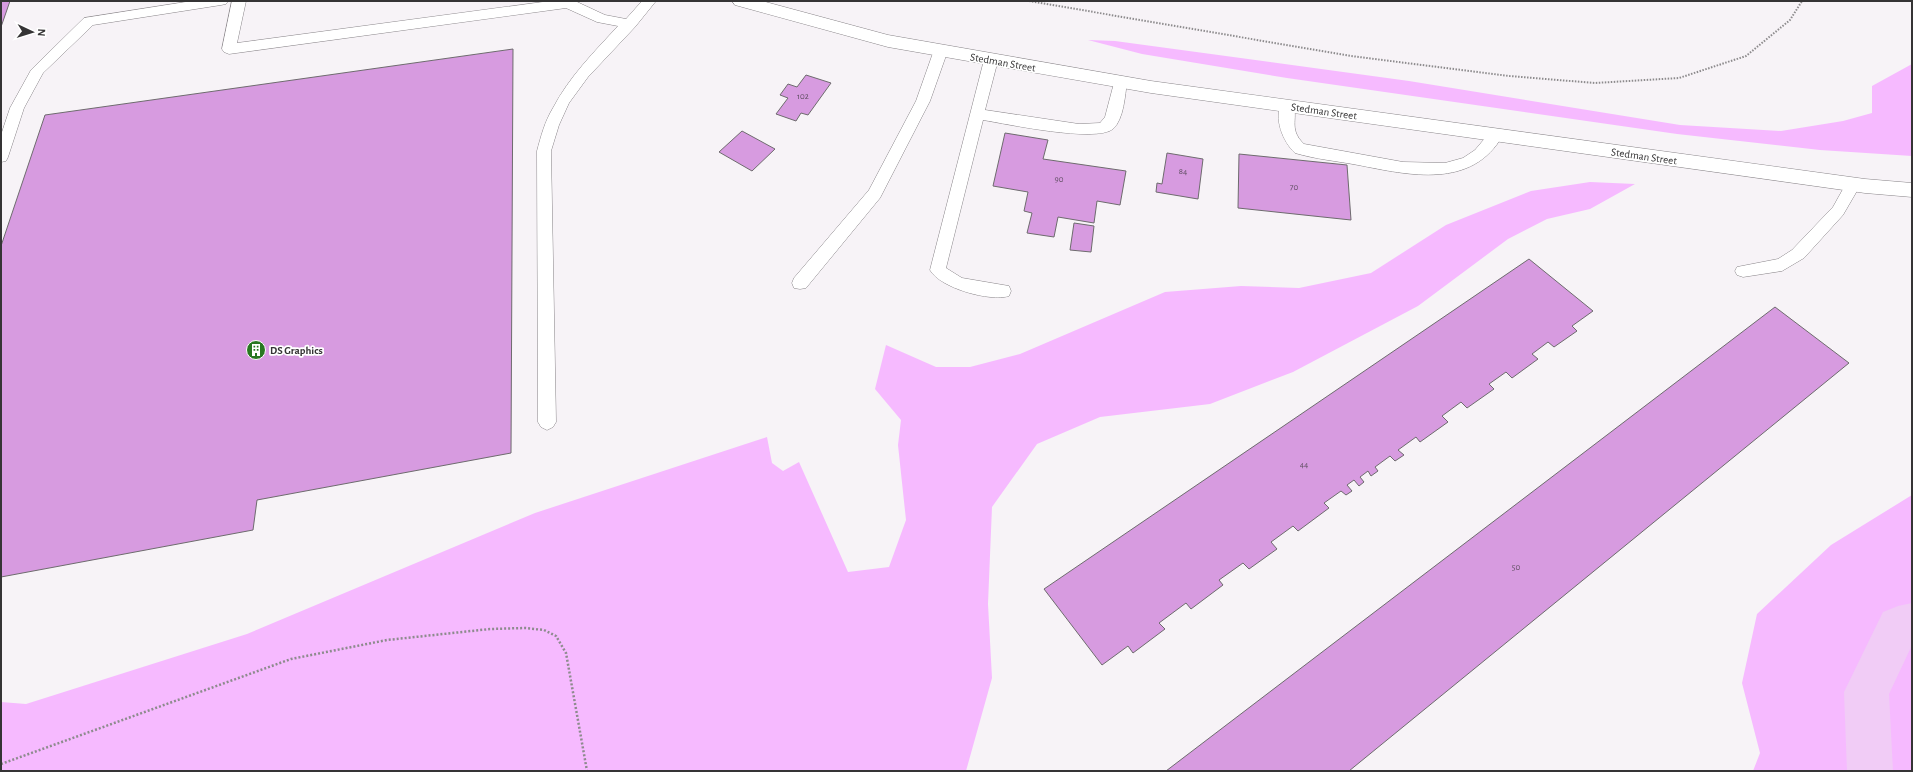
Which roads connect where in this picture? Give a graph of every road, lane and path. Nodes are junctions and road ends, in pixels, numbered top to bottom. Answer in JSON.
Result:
{"nodes":[{"id":1,"x":132,"y":1,"type":"edge"},
{"id":2,"x":221,"y":1,"type":"edge"},
{"id":3,"x":239,"y":1,"type":"edge"},
{"id":4,"x":649,"y":1,"type":"edge"},
{"id":5,"x":741,"y":1,"type":"edge"},
{"id":6,"x":1029,"y":1,"type":"edge"},
{"id":7,"x":1802,"y":1,"type":"edge"},
{"id":8,"x":566,"y":2,"type":"edge"},
{"id":9,"x":128,"y":15,"type":"junction"},
{"id":10,"x":630,"y":24,"type":"junction"},
{"id":11,"x":941,"y":50,"type":"junction"},
{"id":12,"x":991,"y":60,"type":"junction"},
{"id":13,"x":1120,"y":82,"type":"junction"},
{"id":14,"x":1287,"y":106,"type":"junction"},
{"id":15,"x":977,"y":114,"type":"junction"},
{"id":16,"x":1496,"y":135,"type":"junction"},
{"id":17,"x":1,"y":157,"type":"edge"},
{"id":18,"x":1853,"y":184,"type":"junction"},
{"id":19,"x":1912,"y":190,"type":"edge"},
{"id":20,"x":1743,"y":271,"type":"dead end"},
{"id":21,"x":800,"y":283,"type":"dead end"},
{"id":22,"x":1003,"y":291,"type":"dead end"},
{"id":23,"x":547,"y":422,"type":"dead end"},
{"id":24,"x":1,"y":764,"type":"edge"},
{"id":25,"x":587,"y":771,"type":"edge"}],
"edges":[{"from":1,"to":9,"type":"lane"},
{"from":2,"to":9,"type":"lane"},
{"from":3,"to":8,"type":"lane"},
{"from":4,"to":10,"type":"lane"},
{"from":5,"to":11,"type":"main road","name":"Stedman Street"},
{"from":6,"to":7,"type":"path"},
{"from":8,"to":10,"type":"lane"},
{"from":9,"to":17,"type":"lane"},
{"from":10,"to":23,"type":"lane"},
{"from":11,"to":12,"type":"main road","name":"Stedman Street"},
{"from":11,"to":21,"type":"lane"},
{"from":12,"to":13,"type":"main road","name":"Stedman Street"},
{"from":12,"to":15,"type":"lane"},
{"from":13,"to":14,"type":"main road","name":"Stedman Street"},
{"from":13,"to":15,"type":"lane"},
{"from":14,"to":16,"type":"main road","name":"Stedman Street"},
{"from":14,"to":16,"type":"lane"},
{"from":15,"to":22,"type":"lane"},
{"from":16,"to":18,"type":"main road","name":"Stedman Street"},
{"from":18,"to":19,"type":"main road","name":"Stedman Street"},
{"from":18,"to":20,"type":"lane"},
{"from":24,"to":25,"type":"path"}]}
